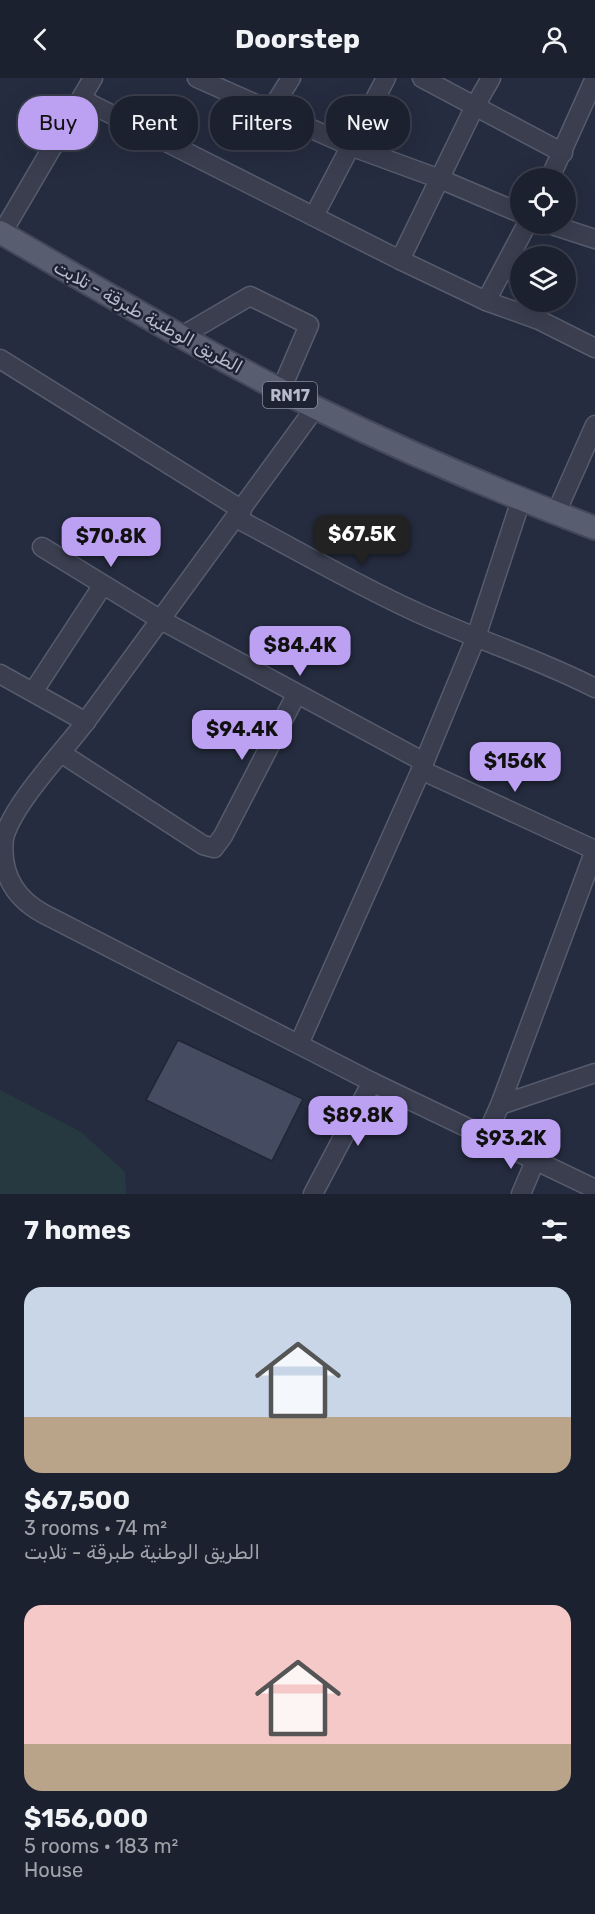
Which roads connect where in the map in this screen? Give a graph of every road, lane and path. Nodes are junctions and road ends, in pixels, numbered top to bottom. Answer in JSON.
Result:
{"nodes":[{"id":1,"x":93,"y":78,"type":"edge"},
{"id":2,"x":197,"y":78,"type":"edge"},
{"id":3,"x":291,"y":78,"type":"edge"},
{"id":4,"x":386,"y":78,"type":"edge"},
{"id":5,"x":422,"y":78,"type":"edge"},
{"id":6,"x":491,"y":78,"type":"edge"},
{"id":7,"x":595,"y":78,"type":"edge"},
{"id":8,"x":84,"y":96,"type":"edge"},
{"id":9,"x":239,"y":96,"type":"edge"},
{"id":10,"x":280,"y":96,"type":"edge"},
{"id":11,"x":376,"y":96,"type":"edge"},
{"id":12,"x":475,"y":106,"type":"junction"},
{"id":13,"x":98,"y":108,"type":"edge"},
{"id":14,"x":52,"y":150,"type":"edge"},
{"id":15,"x":348,"y":150,"type":"edge"},
{"id":16,"x":361,"y":150,"type":"edge"},
{"id":17,"x":563,"y":153,"type":"junction"},
{"id":18,"x":555,"y":168,"type":"edge"},
{"id":19,"x":440,"y":179,"type":"junction"},
{"id":20,"x":510,"y":209,"type":"edge"},
{"id":21,"x":314,"y":216,"type":"junction"},
{"id":22,"x":1,"y":233,"type":"edge"},
{"id":23,"x":576,"y":233,"type":"edge"},
{"id":24,"x":522,"y":234,"type":"edge"},
{"id":25,"x":595,"y":239,"type":"edge"},
{"id":26,"x":400,"y":260,"type":"junction"},
{"id":27,"x":486,"y":301,"type":"junction"},
{"id":28,"x":180,"y":337,"type":"junction"},
{"id":29,"x":595,"y":348,"type":"edge"},
{"id":30,"x":0,"y":359,"type":"edge"},
{"id":31,"x":281,"y":390,"type":"junction"},
{"id":32,"x":315,"y":408,"type":"junction"},
{"id":33,"x":595,"y":425,"type":"edge"},
{"id":34,"x":521,"y":500,"type":"junction"},
{"id":35,"x":556,"y":513,"type":"junction"},
{"id":36,"x":239,"y":514,"type":"junction"},
{"id":37,"x":595,"y":528,"type":"edge"},
{"id":38,"x":42,"y":547,"type":"dead end"},
{"id":39,"x":103,"y":585,"type":"junction"},
{"id":40,"x":161,"y":620,"type":"junction"},
{"id":41,"x":476,"y":637,"type":"junction"},
{"id":42,"x":0,"y":674,"type":"edge"},
{"id":43,"x":595,"y":688,"type":"edge"},
{"id":44,"x":33,"y":692,"type":"junction"},
{"id":45,"x":296,"y":695,"type":"junction"},
{"id":46,"x":86,"y":722,"type":"junction"},
{"id":47,"x":62,"y":753,"type":"junction"},
{"id":48,"x":422,"y":766,"type":"junction"},
{"id":49,"x":5,"y":816,"type":"edge"},
{"id":50,"x":299,"y":1044,"type":"junction"},
{"id":51,"x":595,"y":1072,"type":"edge"},
{"id":52,"x":372,"y":1082,"type":"junction"},
{"id":53,"x":500,"y":1105,"type":"junction"},
{"id":54,"x":485,"y":1138,"type":"junction"},
{"id":55,"x":535,"y":1161,"type":"junction"},
{"id":56,"x":595,"y":1189,"type":"edge"},
{"id":57,"x":313,"y":1194,"type":"edge"},
{"id":58,"x":521,"y":1194,"type":"edge"}],
"edges":[{"from":1,"to":8,"type":"street"},
{"from":2,"to":9,"type":"street"},
{"from":3,"to":10,"type":"street"},
{"from":4,"to":11,"type":"street"},
{"from":5,"to":12,"type":"street"},
{"from":6,"to":12,"type":"street"},
{"from":7,"to":17,"type":"street"},
{"from":12,"to":17,"type":"street"},
{"from":12,"to":19,"type":"street"},
{"from":13,"to":21,"type":"street"},
{"from":14,"to":22,"type":"street"},
{"from":15,"to":21,"type":"street"},
{"from":16,"to":19,"type":"street"},
{"from":17,"to":18,"type":"street"},
{"from":19,"to":20,"type":"street"},
{"from":19,"to":26,"type":"street"},
{"from":21,"to":26,"type":"street"},
{"from":22,"to":28,"type":"main road","name":"الطريق الوطنية طبرقة - تلابت","number":"RN17"},
{"from":23,"to":25,"type":"street"},
{"from":24,"to":27,"type":"street"},
{"from":26,"to":27,"type":"street"},
{"from":27,"to":29,"type":"street"},
{"from":28,"to":31,"type":"main road","name":"الطريق الوطنية طبرقة - تلابت","number":"RN17"},
{"from":28,"to":31,"type":"street"},
{"from":30,"to":36,"type":"street"},
{"from":31,"to":32,"type":"main road","name":"الطريق الوطنية طبرقة - تلابت","number":"RN17"},
{"from":32,"to":34,"type":"main road","name":"الطريق الوطنية طبرقة - تلابت","number":"RN17"},
{"from":32,"to":36,"type":"street"},
{"from":33,"to":35,"type":"street"},
{"from":34,"to":35,"type":"main road","name":"الطريق الوطنية طبرقة - تلابت","number":"RN17"},
{"from":34,"to":41,"type":"street"},
{"from":35,"to":37,"type":"main road","name":"الطريق الوطنية طبرقة - تلابت","number":"RN17"},
{"from":36,"to":40,"type":"street"},
{"from":36,"to":41,"type":"street"},
{"from":38,"to":39,"type":"street"},
{"from":39,"to":40,"type":"street"},
{"from":39,"to":44,"type":"street"},
{"from":40,"to":45,"type":"street"},
{"from":40,"to":46,"type":"street"},
{"from":41,"to":43,"type":"street"},
{"from":41,"to":48,"type":"street"},
{"from":42,"to":44,"type":"street"},
{"from":44,"to":46,"type":"street"},
{"from":45,"to":47,"type":"street"},
{"from":45,"to":48,"type":"street"},
{"from":46,"to":47,"type":"street"},
{"from":47,"to":49,"type":"street"},
{"from":48,"to":50,"type":"street"},
{"from":48,"to":53,"type":"street"},
{"from":49,"to":50,"type":"street"},
{"from":50,"to":52,"type":"street"},
{"from":51,"to":53,"type":"street"},
{"from":52,"to":54,"type":"street"},
{"from":52,"to":57,"type":"street"},
{"from":53,"to":54,"type":"street"},
{"from":54,"to":55,"type":"street"},
{"from":55,"to":56,"type":"street"},
{"from":55,"to":58,"type":"street"}]}
